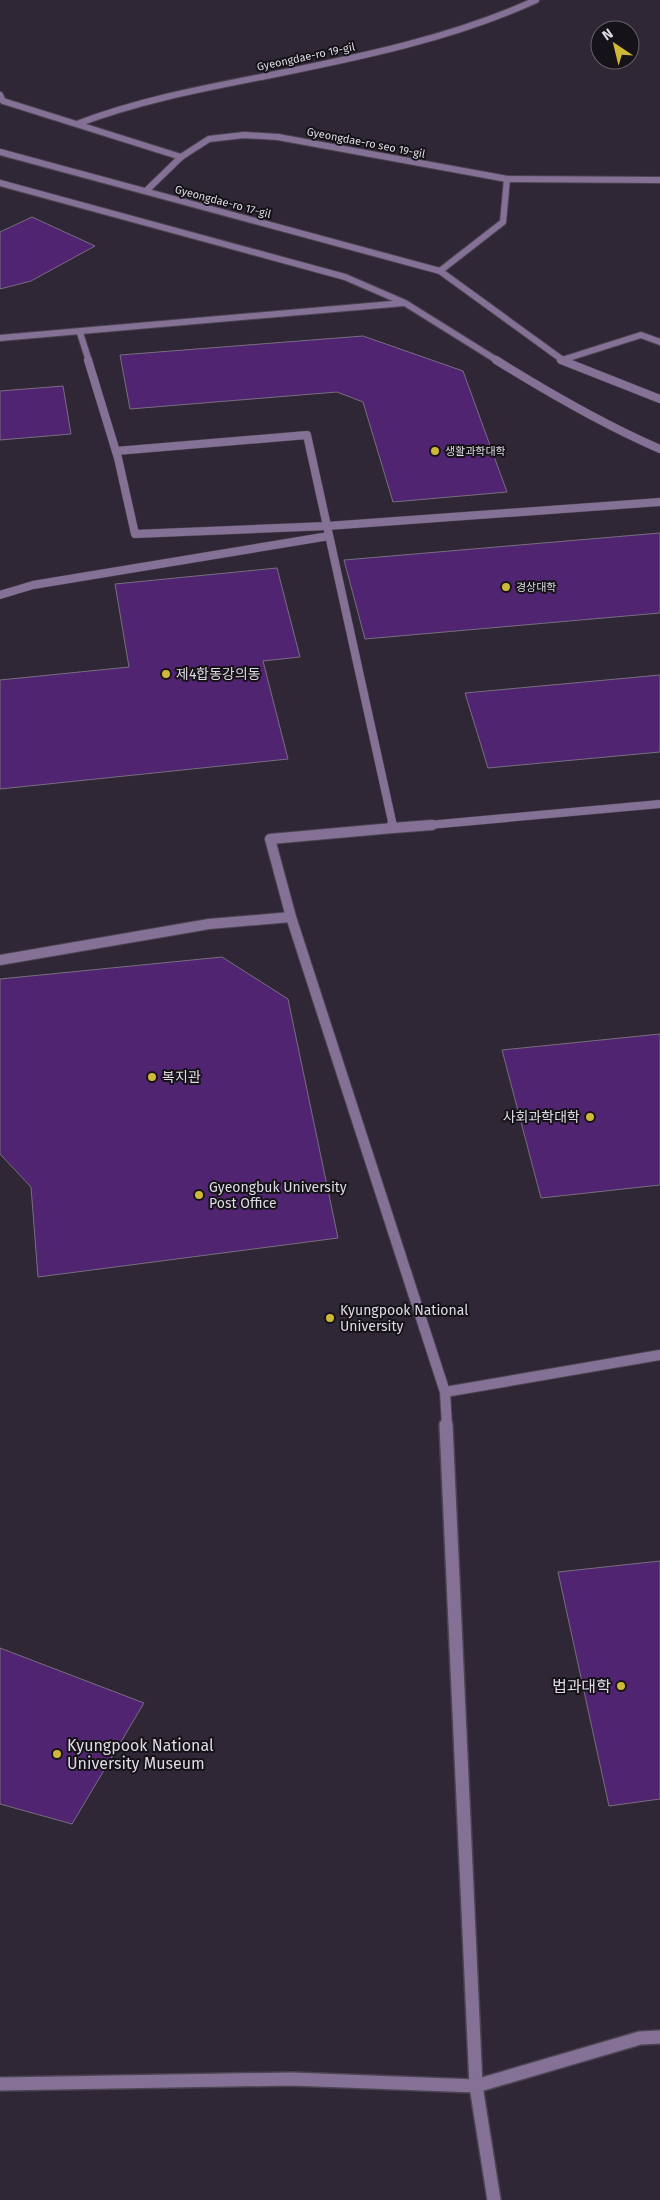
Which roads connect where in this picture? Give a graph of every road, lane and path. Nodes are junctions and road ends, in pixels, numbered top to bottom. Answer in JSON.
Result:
{"nodes":[{"id":1,"x":536,"y":0,"type":"edge"},
{"id":2,"x":1,"y":99,"type":"edge"},
{"id":3,"x":77,"y":124,"type":"junction"},
{"id":4,"x":0,"y":152,"type":"edge"},
{"id":5,"x":180,"y":157,"type":"junction"},
{"id":6,"x":507,"y":179,"type":"junction"},
{"id":7,"x":660,"y":180,"type":"edge"},
{"id":8,"x":0,"y":183,"type":"edge"},
{"id":9,"x":146,"y":191,"type":"junction"},
{"id":10,"x":440,"y":271,"type":"junction"},
{"id":11,"x":405,"y":303,"type":"junction"},
{"id":12,"x":80,"y":333,"type":"junction"},
{"id":13,"x":0,"y":338,"type":"edge"},
{"id":14,"x":660,"y":342,"type":"edge"},
{"id":15,"x":562,"y":360,"type":"junction"},
{"id":16,"x":660,"y":399,"type":"edge"},
{"id":17,"x":660,"y":449,"type":"edge"},
{"id":18,"x":116,"y":451,"type":"junction"},
{"id":19,"x":660,"y":502,"type":"edge"},
{"id":20,"x":328,"y":531,"type":"junction"},
{"id":21,"x":0,"y":595,"type":"edge"},
{"id":22,"x":660,"y":804,"type":"edge"},
{"id":23,"x":393,"y":828,"type":"junction"},
{"id":24,"x":291,"y":917,"type":"junction"},
{"id":25,"x":0,"y":960,"type":"edge"},
{"id":26,"x":660,"y":1355,"type":"edge"},
{"id":27,"x":445,"y":1392,"type":"junction"},
{"id":28,"x":660,"y":2037,"type":"edge"},
{"id":29,"x":0,"y":2084,"type":"edge"},
{"id":30,"x":476,"y":2086,"type":"junction"},
{"id":31,"x":494,"y":2200,"type":"edge"}],
"edges":[{"from":1,"to":3,"type":"street","name":"Gyeongdae-ro 19-gil"},
{"from":2,"to":3,"type":"street"},
{"from":3,"to":5,"type":"street"},
{"from":4,"to":9,"type":"street","name":"Gyeongdae-ro 17-gil"},
{"from":5,"to":6,"type":"street","name":"Gyeongdae-ro seo 19-gil"},
{"from":5,"to":9,"type":"street","name":"Gyeongdae-ro seo 19-gil"},
{"from":6,"to":7,"type":"street","name":"Gyeongdae-ro seo 19-gil"},
{"from":6,"to":10,"type":"street"},
{"from":8,"to":11,"type":"street"},
{"from":9,"to":10,"type":"street","name":"Gyeongdae-ro 17-gil"},
{"from":10,"to":15,"type":"street","name":"Gyeongdae-ro 17-gil"},
{"from":11,"to":12,"type":"street"},
{"from":11,"to":17,"type":"street"},
{"from":12,"to":13,"type":"street"},
{"from":12,"to":18,"type":"street"},
{"from":14,"to":15,"type":"street"},
{"from":15,"to":16,"type":"street","name":"Gyeongdae-ro 17-gil"},
{"from":18,"to":20,"type":"street"},
{"from":18,"to":20,"type":"street"},
{"from":19,"to":20,"type":"street"},
{"from":20,"to":21,"type":"street"},
{"from":20,"to":23,"type":"street"},
{"from":22,"to":23,"type":"street"},
{"from":23,"to":24,"type":"street"},
{"from":24,"to":25,"type":"street"},
{"from":24,"to":27,"type":"street"},
{"from":26,"to":27,"type":"street"},
{"from":27,"to":30,"type":"street"},
{"from":28,"to":30,"type":"street"},
{"from":29,"to":30,"type":"street"},
{"from":30,"to":31,"type":"street"}]}
